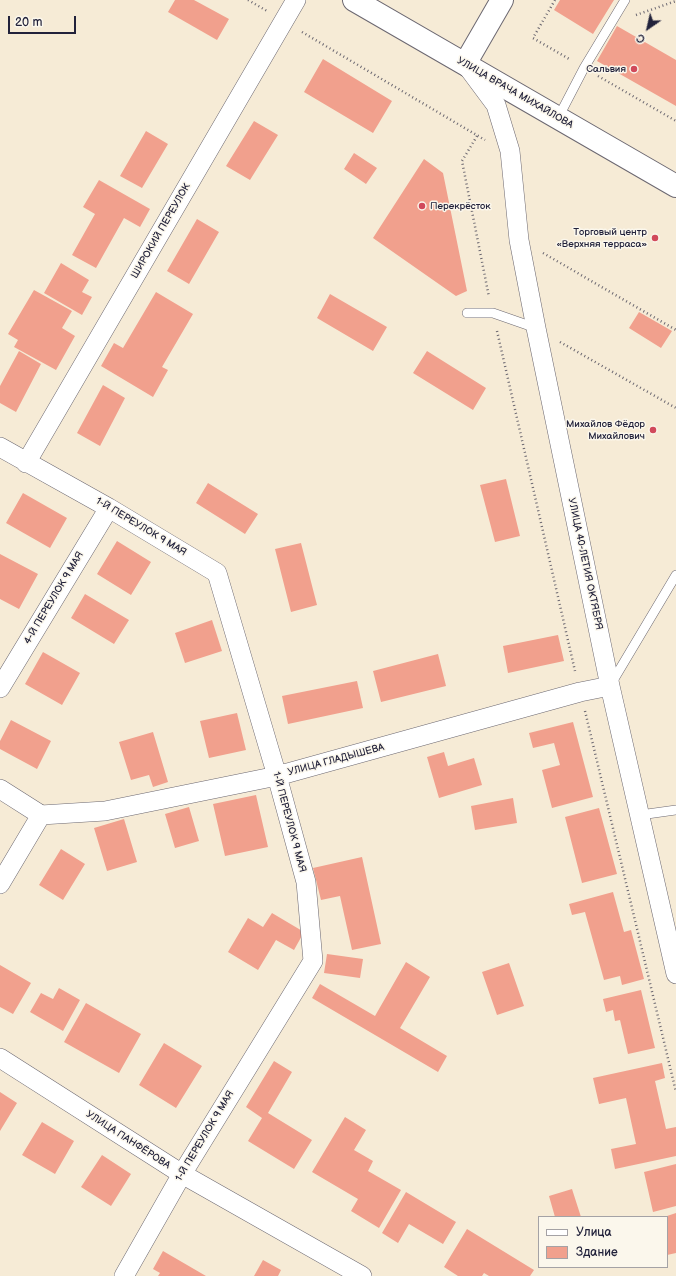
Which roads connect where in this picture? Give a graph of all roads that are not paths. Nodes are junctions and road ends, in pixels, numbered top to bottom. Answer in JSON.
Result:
{"nodes":[{"id":1,"x":296,"y":0,"type":"edge"},
{"id":2,"x":354,"y":0,"type":"edge"},
{"id":3,"x":502,"y":0,"type":"edge"},
{"id":4,"x":625,"y":0,"type":"edge"},
{"id":5,"x":465,"y":64,"type":"junction"},
{"id":6,"x":558,"y":118,"type":"junction"},
{"id":7,"x":676,"y":186,"type":"edge"},
{"id":8,"x":467,"y":313,"type":"dead end"},
{"id":9,"x":536,"y":328,"type":"junction"},
{"id":10,"x":0,"y":448,"type":"edge"},
{"id":11,"x":26,"y":463,"type":"junction"},
{"id":12,"x":109,"y":508,"type":"junction"},
{"id":13,"x":676,"y":576,"type":"edge"},
{"id":14,"x":610,"y":686,"type":"junction"},
{"id":15,"x":0,"y":688,"type":"edge"},
{"id":16,"x":277,"y":776,"type":"junction"},
{"id":17,"x":0,"y":789,"type":"edge"},
{"id":18,"x":676,"y":810,"type":"edge"},
{"id":19,"x":41,"y":815,"type":"junction"},
{"id":20,"x":640,"y":815,"type":"junction"},
{"id":21,"x":0,"y":884,"type":"edge"},
{"id":22,"x":672,"y":938,"type":"edge"},
{"id":23,"x":676,"y":974,"type":"edge"},
{"id":24,"x":0,"y":1058,"type":"edge"},
{"id":25,"x":182,"y":1174,"type":"junction"},
{"id":26,"x":124,"y":1276,"type":"edge"},
{"id":27,"x":362,"y":1276,"type":"edge"}],
"edges":[{"from":1,"to":11,"type":"street","name":"ШИРОКИЙ ПЕРЕУЛОК"},
{"from":2,"to":5,"type":"main road","name":"УЛИЦА ВРАЧА МИХАЙЛОВА"},
{"from":3,"to":5,"type":"main road"},
{"from":4,"to":6,"type":"lane"},
{"from":5,"to":6,"type":"main road","name":"УЛИЦА ВРАЧА МИХАЙЛОВА"},
{"from":5,"to":9,"type":"street","name":"УЛИЦА 40-ЛЕТИЯ ОКТЯБРЯ"},
{"from":6,"to":7,"type":"main road","name":"УЛИЦА ВРАЧА МИХАЙЛОВА"},
{"from":8,"to":9,"type":"lane"},
{"from":9,"to":14,"type":"street","name":"УЛИЦА 40-ЛЕТИЯ ОКТЯБРЯ"},
{"from":10,"to":11,"type":"street","name":"1-Й ПЕРЕУЛОК 9 МАЯ"},
{"from":11,"to":12,"type":"street","name":"1-Й ПЕРЕУЛОК 9 МАЯ"},
{"from":12,"to":15,"type":"street","name":"4-Й ПЕРЕУЛОК 9 МАЯ"},
{"from":12,"to":16,"type":"street","name":"1-Й ПЕРЕУЛОК 9 МАЯ"},
{"from":13,"to":14,"type":"lane"},
{"from":14,"to":16,"type":"street","name":"УЛИЦА ГЛАДЫШЕВА"},
{"from":14,"to":20,"type":"street","name":"УЛИЦА 40-ЛЕТИЯ ОКТЯБРЯ"},
{"from":16,"to":19,"type":"street","name":"УЛИЦА ГЛАДЫШЕВА"},
{"from":16,"to":25,"type":"street","name":"1-Й ПЕРЕУЛОК 9 МАЯ"},
{"from":17,"to":19,"type":"street"},
{"from":18,"to":20,"type":"lane"},
{"from":19,"to":21,"type":"street"},
{"from":20,"to":22,"type":"street","name":"УЛИЦА 40-ЛЕТИЯ ОКТЯБРЯ"},
{"from":22,"to":23,"type":"street","name":"УЛИЦА 40-ЛЕТИЯ ОКТЯБРЯ"},
{"from":24,"to":25,"type":"street","name":"УЛИЦА ПАНФЁРОВА"},
{"from":25,"to":26,"type":"street","name":"1-Й ПЕРЕУЛОК 9 МАЯ"},
{"from":25,"to":27,"type":"street","name":"УЛИЦА ПАНФЁРОВА"}]}
